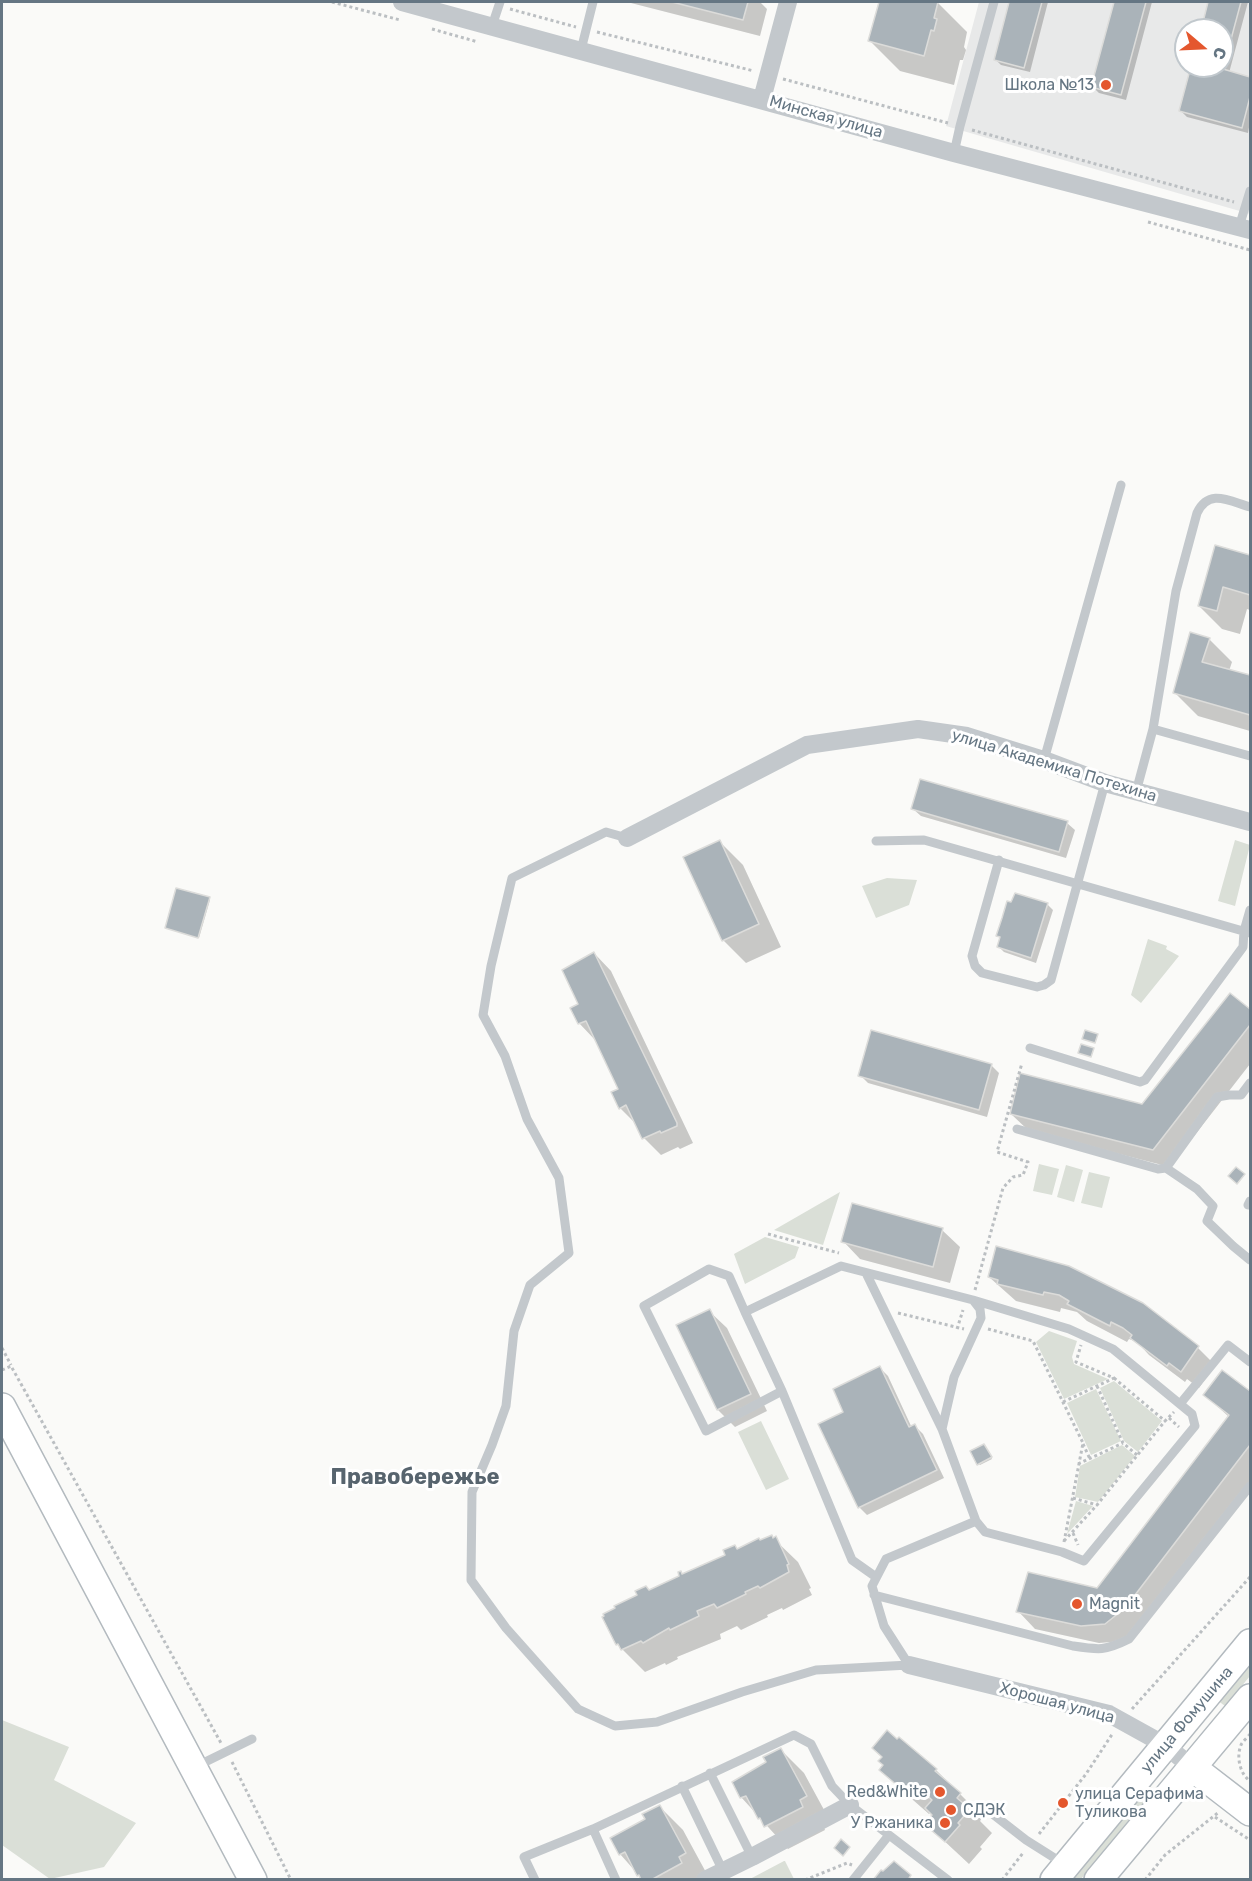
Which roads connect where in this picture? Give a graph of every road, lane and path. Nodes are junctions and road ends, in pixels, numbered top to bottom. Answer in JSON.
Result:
{"nodes":[{"id":1,"x":402,"y":2,"type":"edge"},
{"id":2,"x":593,"y":2,"type":"edge"},
{"id":3,"x":788,"y":2,"type":"edge"},
{"id":4,"x":994,"y":2,"type":"edge"},
{"id":5,"x":499,"y":3,"type":"edge"},
{"id":6,"x":492,"y":26,"type":"junction"},
{"id":7,"x":587,"y":30,"type":"junction"},
{"id":8,"x":581,"y":50,"type":"junction"},
{"id":9,"x":769,"y":75,"type":"junction"},
{"id":10,"x":762,"y":99,"type":"junction"},
{"id":11,"x":960,"y":126,"type":"junction"},
{"id":12,"x":954,"y":153,"type":"junction"},
{"id":13,"x":1251,"y":191,"type":"edge"},
{"id":14,"x":1247,"y":205,"type":"junction"},
{"id":15,"x":1245,"y":228,"type":"edge"},
{"id":16,"x":1120,"y":485,"type":"dead end"},
{"id":17,"x":1251,"y":507,"type":"edge"},
{"id":18,"x":1153,"y":729,"type":"junction"},
{"id":19,"x":1251,"y":756,"type":"edge"},
{"id":20,"x":1044,"y":760,"type":"junction"},
{"id":21,"x":1105,"y":783,"type":"junction"},
{"id":22,"x":1136,"y":792,"type":"junction"},
{"id":23,"x":1251,"y":822,"type":"edge"},
{"id":24,"x":627,"y":838,"type":"joint"},
{"id":25,"x":876,"y":842,"type":"dead end"},
{"id":26,"x":999,"y":860,"type":"junction"},
{"id":27,"x":1077,"y":882,"type":"junction"},
{"id":28,"x":1251,"y":910,"type":"edge"},
{"id":29,"x":1247,"y":932,"type":"edge"},
{"id":30,"x":1030,"y":1048,"type":"dead end"},
{"id":31,"x":1022,"y":1062,"type":"dead end"},
{"id":32,"x":1251,"y":1083,"type":"edge"},
{"id":33,"x":1017,"y":1129,"type":"dead end"},
{"id":34,"x":1166,"y":1168,"type":"junction"},
{"id":35,"x":1251,"y":1260,"type":"edge"},
{"id":36,"x":866,"y":1273,"type":"junction"},
{"id":37,"x":970,"y":1299,"type":"junction"},
{"id":38,"x":884,"y":1309,"type":"junction"},
{"id":39,"x":745,"y":1312,"type":"junction"},
{"id":40,"x":978,"y":1327,"type":"junction"},
{"id":41,"x":957,"y":1329,"type":"junction"},
{"id":42,"x":1084,"y":1335,"type":"junction"},
{"id":43,"x":2,"y":1348,"type":"edge"},
{"id":44,"x":1251,"y":1362,"type":"edge"},
{"id":45,"x":11,"y":1366,"type":"junction"},
{"id":46,"x":2,"y":1370,"type":"edge"},
{"id":47,"x":1114,"y":1378,"type":"junction"},
{"id":48,"x":1097,"y":1386,"type":"junction"},
{"id":49,"x":782,"y":1391,"type":"junction"},
{"id":50,"x":1063,"y":1402,"type":"junction"},
{"id":51,"x":1180,"y":1404,"type":"junction"},
{"id":52,"x":2,"y":1407,"type":"edge"},
{"id":53,"x":1165,"y":1421,"type":"junction"},
{"id":54,"x":942,"y":1429,"type":"junction"},
{"id":55,"x":1083,"y":1443,"type":"junction"},
{"id":56,"x":1123,"y":1443,"type":"junction"},
{"id":57,"x":1137,"y":1455,"type":"junction"},
{"id":58,"x":1090,"y":1459,"type":"junction"},
{"id":59,"x":1077,"y":1465,"type":"junction"},
{"id":60,"x":1251,"y":1486,"type":"edge"},
{"id":61,"x":1072,"y":1498,"type":"junction"},
{"id":62,"x":1098,"y":1505,"type":"junction"},
{"id":63,"x":976,"y":1521,"type":"junction"},
{"id":64,"x":1064,"y":1541,"type":"junction"},
{"id":65,"x":1062,"y":1552,"type":"junction"},
{"id":66,"x":876,"y":1577,"type":"junction"},
{"id":67,"x":874,"y":1596,"type":"junction"},
{"id":68,"x":1251,"y":1643,"type":"edge"},
{"id":69,"x":909,"y":1665,"type":"junction"},
{"id":70,"x":1251,"y":1698,"type":"edge"},
{"id":71,"x":1251,"y":1734,"type":"edge"},
{"id":72,"x":252,"y":1739,"type":"dead end"},
{"id":73,"x":1165,"y":1745,"type":"junction"},
{"id":74,"x":226,"y":1752,"type":"junction"},
{"id":75,"x":193,"y":1768,"type":"junction"},
{"id":76,"x":1192,"y":1768,"type":"junction"},
{"id":77,"x":710,"y":1773,"type":"junction"},
{"id":78,"x":1251,"y":1781,"type":"edge"},
{"id":79,"x":682,"y":1786,"type":"junction"},
{"id":80,"x":1235,"y":1801,"type":"edge"},
{"id":81,"x":850,"y":1805,"type":"junction"},
{"id":82,"x":981,"y":1805,"type":"dead end"},
{"id":83,"x":593,"y":1829,"type":"junction"},
{"id":84,"x":888,"y":1835,"type":"junction"},
{"id":85,"x":1251,"y":1840,"type":"edge"},
{"id":86,"x":752,"y":1857,"type":"junction"},
{"id":87,"x":862,"y":1869,"type":"junction"},
{"id":88,"x":723,"y":1871,"type":"junction"},
{"id":89,"x":1060,"y":1872,"type":"edge"},
{"id":90,"x":253,"y":1880,"type":"edge"},
{"id":91,"x":291,"y":1880,"type":"edge"},
{"id":92,"x":535,"y":1880,"type":"edge"},
{"id":93,"x":616,"y":1880,"type":"edge"},
{"id":94,"x":705,"y":1880,"type":"edge"},
{"id":95,"x":805,"y":1880,"type":"edge"},
{"id":96,"x":854,"y":1880,"type":"edge"},
{"id":97,"x":948,"y":1880,"type":"edge"},
{"id":98,"x":1098,"y":1880,"type":"edge"},
{"id":99,"x":1145,"y":1880,"type":"edge"}],
"edges":[{"from":1,"to":6,"type":"street","name":"Минская улица"},
{"from":2,"to":7,"type":"lane"},
{"from":3,"to":9,"type":"street"},
{"from":4,"to":11,"type":"lane"},
{"from":5,"to":6,"type":"lane"},
{"from":5,"to":7,"type":"path"},
{"from":6,"to":8,"type":"street","name":"Минская улица"},
{"from":7,"to":8,"type":"lane"},
{"from":7,"to":9,"type":"path"},
{"from":8,"to":10,"type":"street","name":"Минская улица"},
{"from":9,"to":10,"type":"street"},
{"from":9,"to":11,"type":"path"},
{"from":10,"to":12,"type":"street","name":"Минская улица"},
{"from":11,"to":12,"type":"lane"},
{"from":11,"to":14,"type":"path"},
{"from":12,"to":15,"type":"street","name":"Минская улица"},
{"from":13,"to":14,"type":"lane"},
{"from":14,"to":15,"type":"lane"},
{"from":16,"to":20,"type":"lane"},
{"from":17,"to":18,"type":"lane"},
{"from":18,"to":19,"type":"lane"},
{"from":18,"to":22,"type":"lane"},
{"from":20,"to":21,"type":"street","name":"улица Академика Потехина"},
{"from":20,"to":24,"type":"street","name":"улица Академика Потехина"},
{"from":21,"to":22,"type":"street","name":"улица Академика Потехина"},
{"from":21,"to":27,"type":"lane"},
{"from":22,"to":23,"type":"street","name":"улица Академика Потехина"},
{"from":24,"to":69,"type":"lane"},
{"from":25,"to":26,"type":"lane"},
{"from":26,"to":27,"type":"lane"},
{"from":26,"to":27,"type":"lane"},
{"from":27,"to":29,"type":"lane"},
{"from":28,"to":29,"type":"lane"},
{"from":29,"to":30,"type":"lane"},
{"from":31,"to":37,"type":"path"},
{"from":32,"to":34,"type":"lane"},
{"from":33,"to":34,"type":"lane"},
{"from":34,"to":35,"type":"lane"},
{"from":36,"to":37,"type":"lane"},
{"from":36,"to":38,"type":"lane"},
{"from":36,"to":39,"type":"lane"},
{"from":37,"to":40,"type":"lane"},
{"from":37,"to":41,"type":"path"},
{"from":37,"to":42,"type":"lane"},
{"from":38,"to":41,"type":"path"},
{"from":38,"to":54,"type":"lane"},
{"from":39,"to":49,"type":"lane"},
{"from":39,"to":49,"type":"lane"},
{"from":40,"to":41,"type":"path"},
{"from":40,"to":50,"type":"path"},
{"from":40,"to":54,"type":"lane"},
{"from":42,"to":47,"type":"path"},
{"from":42,"to":51,"type":"lane"},
{"from":43,"to":45,"type":"path"},
{"from":44,"to":51,"type":"lane"},
{"from":45,"to":46,"type":"path"},
{"from":45,"to":74,"type":"path"},
{"from":47,"to":48,"type":"path"},
{"from":47,"to":53,"type":"path"},
{"from":48,"to":50,"type":"path"},
{"from":48,"to":56,"type":"path"},
{"from":49,"to":66,"type":"lane"},
{"from":50,"to":55,"type":"path"},
{"from":51,"to":53,"type":"path"},
{"from":51,"to":65,"type":"lane"},
{"from":52,"to":75,"type":"street"},
{"from":53,"to":57,"type":"path"},
{"from":54,"to":63,"type":"lane"},
{"from":55,"to":58,"type":"path"},
{"from":55,"to":59,"type":"path"},
{"from":56,"to":57,"type":"path"},
{"from":56,"to":58,"type":"path"},
{"from":57,"to":62,"type":"path"},
{"from":58,"to":59,"type":"path"},
{"from":59,"to":61,"type":"path"},
{"from":60,"to":67,"type":"lane"},
{"from":61,"to":62,"type":"path"},
{"from":61,"to":64,"type":"path"},
{"from":62,"to":64,"type":"path"},
{"from":63,"to":65,"type":"lane"},
{"from":63,"to":66,"type":"lane"},
{"from":64,"to":65,"type":"path"},
{"from":66,"to":67,"type":"lane"},
{"from":67,"to":69,"type":"lane"},
{"from":68,"to":73,"type":"street","name":"улица Фомушина"},
{"from":69,"to":73,"type":"street","name":"Хорошая улица"},
{"from":70,"to":76,"type":"street"},
{"from":71,"to":80,"type":"path"},
{"from":72,"to":74,"type":"lane"},
{"from":73,"to":76,"type":"street","name":"Хорошая улица"},
{"from":73,"to":89,"type":"street","name":"улица Фомушина"},
{"from":74,"to":75,"type":"lane"},
{"from":74,"to":91,"type":"path"},
{"from":75,"to":90,"type":"street"},
{"from":76,"to":80,"type":"street"},
{"from":76,"to":98,"type":"street"},
{"from":77,"to":79,"type":"lane"},
{"from":77,"to":81,"type":"lane"},
{"from":77,"to":86,"type":"lane"},
{"from":78,"to":80,"type":"path"},
{"from":79,"to":83,"type":"lane"},
{"from":79,"to":88,"type":"lane"},
{"from":80,"to":85,"type":"path"},
{"from":80,"to":99,"type":"path"},
{"from":81,"to":84,"type":"lane"},
{"from":81,"to":86,"type":"street"},
{"from":82,"to":89,"type":"lane"},
{"from":83,"to":92,"type":"lane"},
{"from":83,"to":93,"type":"lane"},
{"from":84,"to":87,"type":"lane"},
{"from":84,"to":97,"type":"lane"},
{"from":86,"to":88,"type":"street"},
{"from":87,"to":95,"type":"path"},
{"from":87,"to":96,"type":"lane"},
{"from":88,"to":94,"type":"street"}]}
